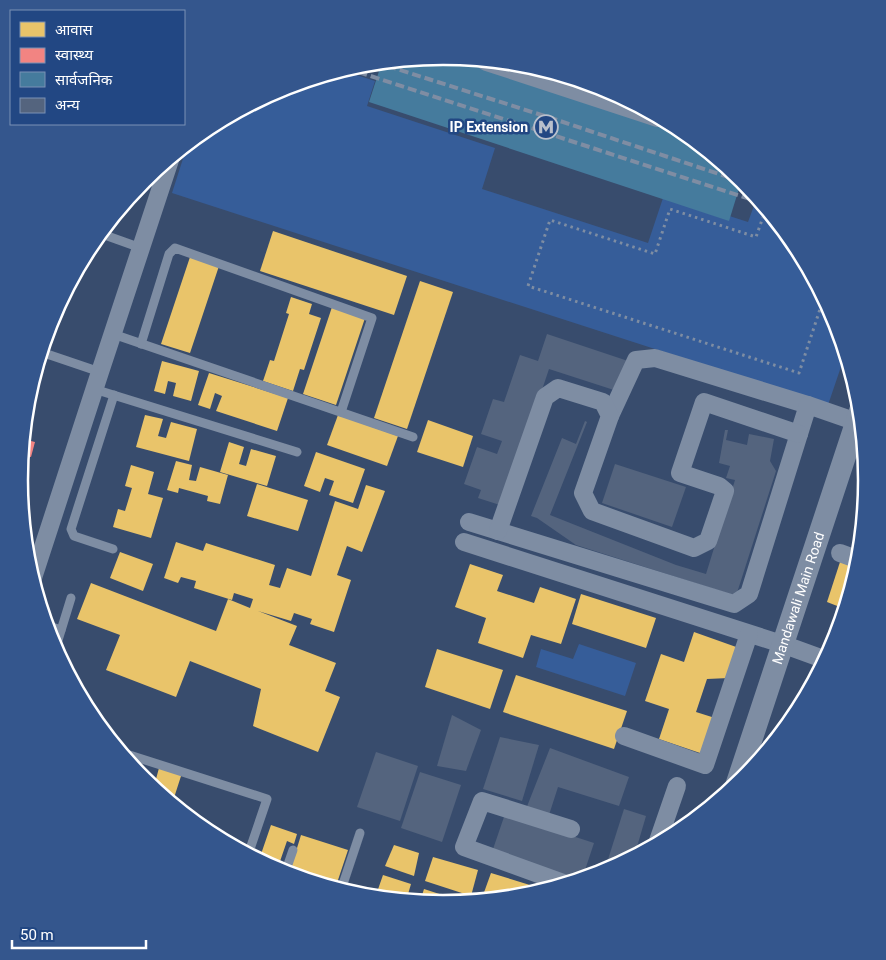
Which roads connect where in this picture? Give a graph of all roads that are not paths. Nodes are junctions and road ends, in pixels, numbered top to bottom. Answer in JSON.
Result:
{"nodes":[{"id":1,"x":523,"y":72,"type":"edge"},
{"id":2,"x":617,"y":102,"type":"edge"},
{"id":3,"x":168,"y":169,"type":"edge"},
{"id":4,"x":107,"y":237,"type":"edge"},
{"id":5,"x":141,"y":248,"type":"junction"},
{"id":6,"x":113,"y":334,"type":"junction"},
{"id":7,"x":140,"y":344,"type":"junction"},
{"id":8,"x":47,"y":354,"type":"edge"},
{"id":9,"x":100,"y":372,"type":"junction"},
{"id":10,"x":94,"y":389,"type":"junction"},
{"id":11,"x":114,"y":395,"type":"junction"},
{"id":12,"x":808,"y":405,"type":"junction"},
{"id":13,"x":341,"y":412,"type":"junction"},
{"id":14,"x":610,"y":416,"type":"junction"},
{"id":15,"x":855,"y":424,"type":"edge"},
{"id":16,"x":856,"y":432,"type":"edge"},
{"id":17,"x":799,"y":434,"type":"junction"},
{"id":18,"x":413,"y":437,"type":"dead end"},
{"id":19,"x":297,"y":452,"type":"dead end"},
{"id":20,"x":469,"y":522,"type":"dead end"},
{"id":21,"x":498,"y":531,"type":"junction"},
{"id":22,"x":464,"y":542,"type":"dead end"},
{"id":23,"x":113,"y":549,"type":"dead end"},
{"id":24,"x":840,"y":553,"type":"dead end"},
{"id":25,"x":852,"y":557,"type":"edge"},
{"id":26,"x":37,"y":567,"type":"edge"},
{"id":27,"x":71,"y":598,"type":"dead end"},
{"id":28,"x":55,"y":628,"type":"edge"},
{"id":29,"x":61,"y":630,"type":"junction"},
{"id":30,"x":749,"y":634,"type":"junction"},
{"id":31,"x":59,"y":638,"type":"edge"},
{"id":32,"x":782,"y":644,"type":"junction"},
{"id":33,"x":819,"y":657,"type":"edge"},
{"id":34,"x":624,"y":736,"type":"dead end"},
{"id":35,"x":133,"y":756,"type":"edge"},
{"id":36,"x":742,"y":769,"type":"edge"},
{"id":37,"x":677,"y":786,"type":"dead end"},
{"id":38,"x":571,"y":829,"type":"dead end"},
{"id":39,"x":360,"y":833,"type":"dead end"},
{"id":40,"x":661,"y":834,"type":"edge"},
{"id":41,"x":250,"y":848,"type":"edge"},
{"id":42,"x":293,"y":850,"type":"dead end"},
{"id":43,"x":288,"y":865,"type":"edge"},
{"id":44,"x":555,"y":880,"type":"edge"},
{"id":45,"x":342,"y":883,"type":"edge"}],
"edges":[{"from":1,"to":2,"type":"street"},
{"from":3,"to":5,"type":"street"},
{"from":4,"to":5,"type":"lane"},
{"from":5,"to":6,"type":"street"},
{"from":6,"to":7,"type":"lane"},
{"from":6,"to":9,"type":"street"},
{"from":7,"to":13,"type":"lane"},
{"from":7,"to":13,"type":"lane"},
{"from":8,"to":9,"type":"lane"},
{"from":9,"to":10,"type":"street"},
{"from":10,"to":11,"type":"lane"},
{"from":10,"to":26,"type":"street"},
{"from":11,"to":19,"type":"lane"},
{"from":11,"to":23,"type":"lane"},
{"from":12,"to":14,"type":"street"},
{"from":12,"to":15,"type":"street"},
{"from":12,"to":17,"type":"street"},
{"from":13,"to":18,"type":"lane"},
{"from":14,"to":17,"type":"street"},
{"from":14,"to":21,"type":"street"},
{"from":16,"to":32,"type":"street","name":"Mandawali Main Road"},
{"from":17,"to":21,"type":"street"},
{"from":20,"to":21,"type":"street"},
{"from":22,"to":30,"type":"street"},
{"from":24,"to":25,"type":"street"},
{"from":27,"to":29,"type":"lane"},
{"from":28,"to":29,"type":"lane"},
{"from":29,"to":31,"type":"lane"},
{"from":30,"to":32,"type":"street"},
{"from":30,"to":34,"type":"street"},
{"from":32,"to":33,"type":"street"},
{"from":32,"to":36,"type":"street","name":"Mandawali Main Road"},
{"from":35,"to":41,"type":"lane"},
{"from":37,"to":40,"type":"street"},
{"from":38,"to":44,"type":"street"},
{"from":39,"to":45,"type":"lane"},
{"from":42,"to":43,"type":"lane"}]}
